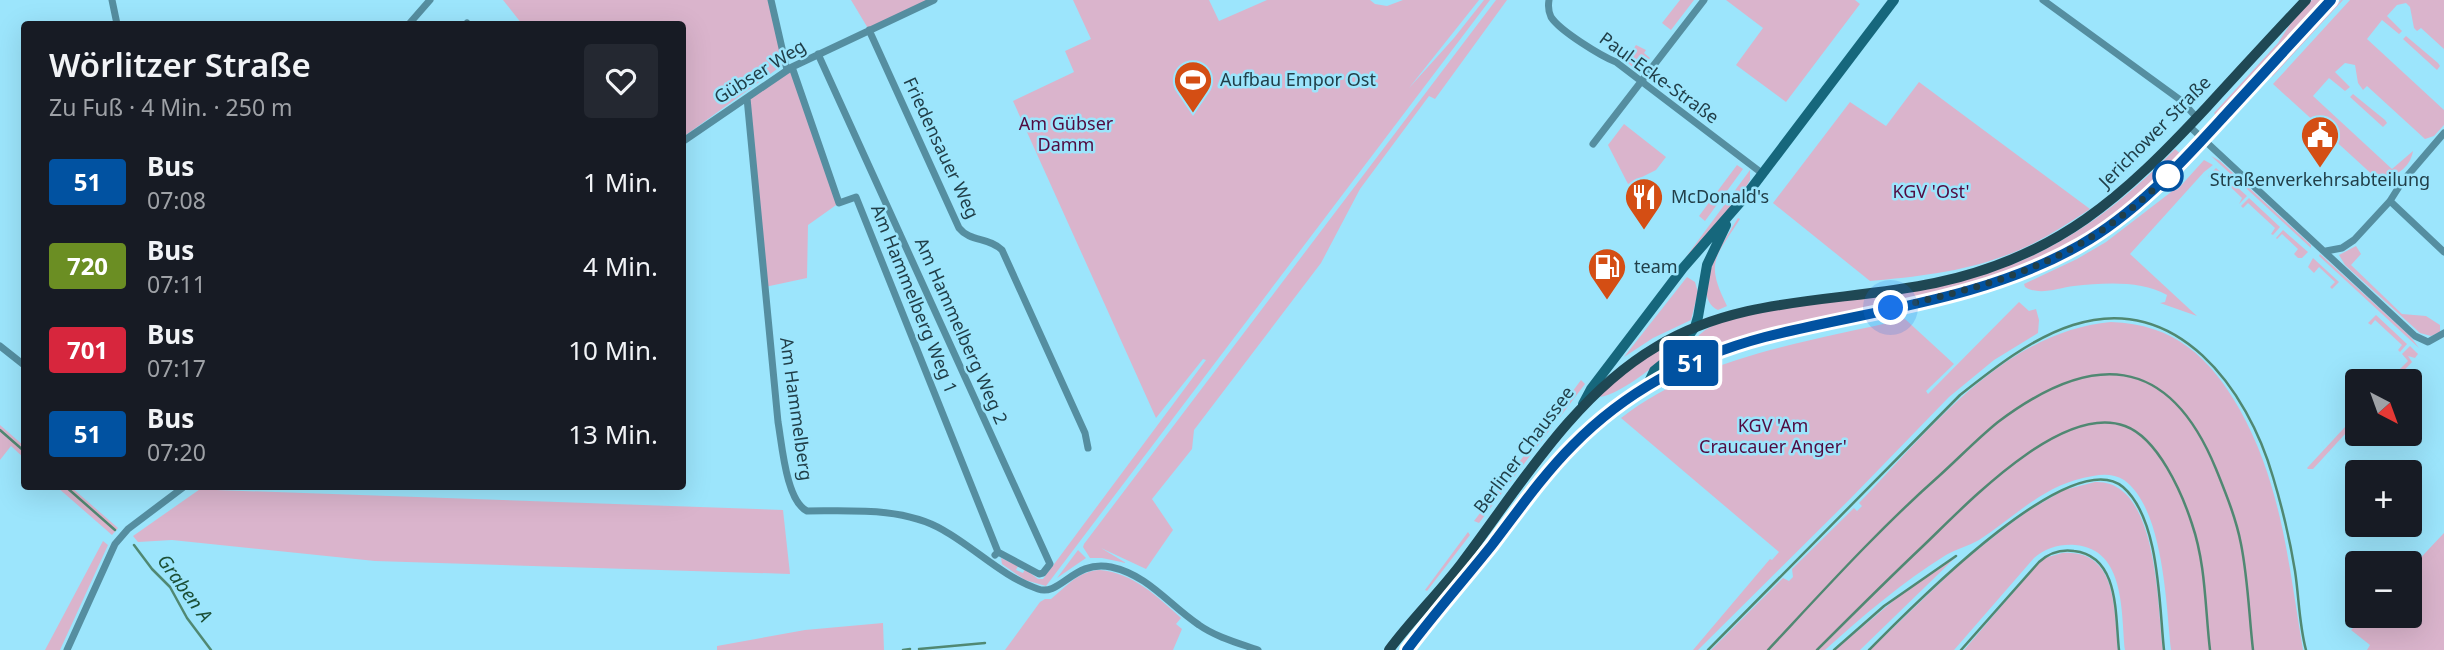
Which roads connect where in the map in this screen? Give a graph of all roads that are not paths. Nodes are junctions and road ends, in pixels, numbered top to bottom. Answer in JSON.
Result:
{"nodes":[{"id":1,"x":112,"y":0,"type":"edge"},
{"id":2,"x":430,"y":0,"type":"edge"},
{"id":3,"x":771,"y":0,"type":"edge"},
{"id":4,"x":934,"y":0,"type":"edge"},
{"id":5,"x":1549,"y":0,"type":"edge"},
{"id":6,"x":1704,"y":0,"type":"edge"},
{"id":7,"x":1894,"y":0,"type":"edge"},
{"id":8,"x":2043,"y":0,"type":"edge"},
{"id":9,"x":2331,"y":0,"type":"edge"},
{"id":10,"x":2300,"y":2,"type":"edge"},
{"id":11,"x":116,"y":21,"type":"edge"},
{"id":12,"x":412,"y":21,"type":"edge"},
{"id":13,"x":869,"y":30,"type":"junction"},
{"id":14,"x":817,"y":54,"type":"junction"},
{"id":15,"x":790,"y":68,"type":"junction"},
{"id":16,"x":1641,"y":82,"type":"junction"},
{"id":17,"x":747,"y":98,"type":"junction"},
{"id":18,"x":2179,"y":99,"type":"dead end"},
{"id":19,"x":2188,"y":108,"type":"dead end"},
{"id":20,"x":2193,"y":122,"type":"junction"},
{"id":21,"x":2444,"y":133,"type":"edge"},
{"id":22,"x":686,"y":139,"type":"edge"},
{"id":23,"x":2203,"y":139,"type":"junction"},
{"id":24,"x":1593,"y":144,"type":"dead end"},
{"id":25,"x":1763,"y":174,"type":"junction"},
{"id":26,"x":2390,"y":201,"type":"junction"},
{"id":27,"x":1728,"y":218,"type":"junction"},
{"id":28,"x":2326,"y":251,"type":"junction"},
{"id":29,"x":2444,"y":252,"type":"edge"},
{"id":30,"x":1683,"y":268,"type":"junction"},
{"id":31,"x":1704,"y":278,"type":"junction"},
{"id":32,"x":1695,"y":327,"type":"junction"},
{"id":33,"x":2444,"y":334,"type":"edge"},
{"id":34,"x":0,"y":346,"type":"edge"},
{"id":35,"x":21,"y":363,"type":"edge"},
{"id":36,"x":1647,"y":386,"type":"junction"},
{"id":37,"x":1581,"y":408,"type":"junction"},
{"id":38,"x":1088,"y":448,"type":"dead end"},
{"id":39,"x":177,"y":490,"type":"edge"},
{"id":40,"x":998,"y":552,"type":"junction"},
{"id":41,"x":991,"y":561,"type":"junction"},
{"id":42,"x":66,"y":650,"type":"edge"},
{"id":43,"x":1258,"y":650,"type":"edge"},
{"id":44,"x":1389,"y":650,"type":"edge"},
{"id":45,"x":1407,"y":650,"type":"edge"}],
"edges":[{"from":1,"to":11,"type":"street"},
{"from":2,"to":12,"type":"street"},
{"from":3,"to":15,"type":"street"},
{"from":4,"to":13,"type":"street","name":"Gübser Weg"},
{"from":5,"to":16,"type":"street","name":"Paul-Ecke-Straße"},
{"from":6,"to":16,"type":"street"},
{"from":7,"to":25,"type":"main road","name":"Berliner Chaussee"},
{"from":8,"to":18,"type":"street"},
{"from":9,"to":23,"type":"main road"},
{"from":10,"to":20,"type":"main road","name":"Jerichower Straße"},
{"from":13,"to":14,"type":"street","name":"Gübser Weg"},
{"from":13,"to":38,"type":"street","name":"Friedensauer Weg"},
{"from":14,"to":15,"type":"street","name":"Gübser Weg"},
{"from":14,"to":40,"type":"street","name":"Am Hammelberg Weg 2"},
{"from":15,"to":17,"type":"street","name":"Gübser Weg"},
{"from":15,"to":40,"type":"street","name":"Am Hammelberg Weg 1"},
{"from":16,"to":24,"type":"street"},
{"from":16,"to":25,"type":"street","name":"Paul-Ecke-Straße"},
{"from":17,"to":22,"type":"street","name":"Gübser Weg"},
{"from":17,"to":41,"type":"street","name":"Am Hammelberg"},
{"from":19,"to":20,"type":"street"},
{"from":20,"to":23,"type":"street"},
{"from":20,"to":32,"type":"main road","name":"Jerichower Straße"},
{"from":21,"to":26,"type":"street"},
{"from":23,"to":28,"type":"street"},
{"from":23,"to":36,"type":"main road"},
{"from":25,"to":27,"type":"main road","name":"Berliner Chaussee"},
{"from":26,"to":28,"type":"street"},
{"from":26,"to":29,"type":"street"},
{"from":27,"to":30,"type":"main road","name":"Berliner Chaussee"},
{"from":27,"to":31,"type":"main road","name":"Berliner Chaussee"},
{"from":28,"to":33,"type":"street"},
{"from":30,"to":31,"type":"main road"},
{"from":30,"to":37,"type":"main road","name":"Berliner Chaussee"},
{"from":31,"to":32,"type":"main road","name":"Berliner Chaussee"},
{"from":32,"to":36,"type":"main road","name":"Berliner Chaussee"},
{"from":32,"to":37,"type":"main road","name":"Jerichower Straße"},
{"from":34,"to":35,"type":"street"},
{"from":36,"to":45,"type":"main road","name":"Berliner Chaussee"},
{"from":37,"to":44,"type":"main road","name":"Berliner Chaussee"},
{"from":39,"to":42,"type":"street"},
{"from":40,"to":41,"type":"street"},
{"from":41,"to":43,"type":"street","name":"Am Hammelberg"}]}
